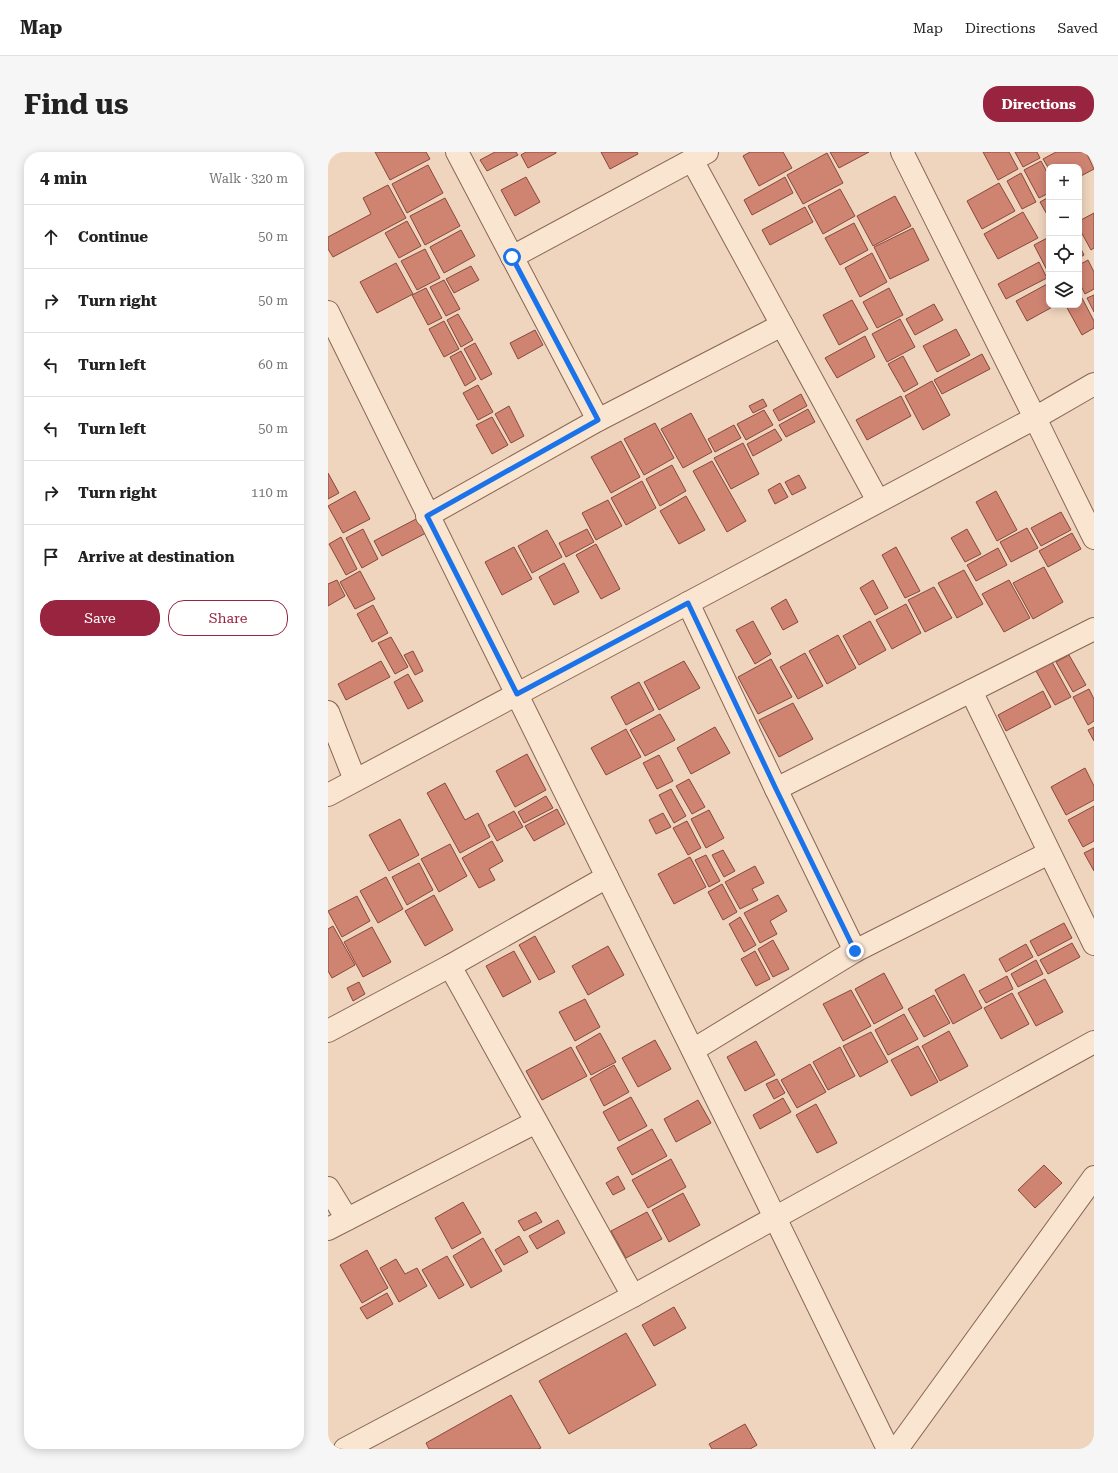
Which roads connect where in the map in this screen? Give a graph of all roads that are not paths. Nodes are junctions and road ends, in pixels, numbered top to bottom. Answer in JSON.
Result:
{"nodes":[{"id":1,"x":457,"y":152,"type":"edge"},
{"id":2,"x":902,"y":152,"type":"edge"},
{"id":3,"x":699,"y":156,"type":"edge"},
{"id":4,"x":512,"y":257,"type":"junction"},
{"id":5,"x":328,"y":312,"type":"edge"},
{"id":6,"x":782,"y":325,"type":"junction"},
{"id":7,"x":335,"y":346,"type":"edge"},
{"id":8,"x":1094,"y":384,"type":"edge"},
{"id":9,"x":1035,"y":418,"type":"junction"},
{"id":10,"x":598,"y":420,"type":"junction"},
{"id":11,"x":878,"y":501,"type":"junction"},
{"id":12,"x":427,"y":516,"type":"junction"},
{"id":13,"x":1094,"y":538,"type":"edge"},
{"id":14,"x":688,"y":603,"type":"junction"},
{"id":15,"x":1094,"y":629,"type":"edge"},
{"id":16,"x":971,"y":691,"type":"junction"},
{"id":17,"x":517,"y":694,"type":"junction"},
{"id":18,"x":328,"y":712,"type":"edge"},
{"id":19,"x":355,"y":780,"type":"junction"},
{"id":20,"x":776,"y":789,"type":"junction"},
{"id":21,"x":328,"y":795,"type":"edge"},
{"id":22,"x":1050,"y":853,"type":"junction"},
{"id":23,"x":607,"y":876,"type":"junction"},
{"id":24,"x":1094,"y":944,"type":"edge"},
{"id":25,"x":855,"y":951,"type":"junction"},
{"id":26,"x":450,"y":966,"type":"junction"},
{"id":27,"x":328,"y":1031,"type":"edge"},
{"id":28,"x":1094,"y":1042,"type":"edge"},
{"id":29,"x":693,"y":1050,"type":"junction"},
{"id":30,"x":536,"y":1122,"type":"junction"},
{"id":31,"x":1094,"y":1177,"type":"edge"},
{"id":32,"x":328,"y":1188,"type":"edge"},
{"id":33,"x":775,"y":1218,"type":"junction"},
{"id":34,"x":347,"y":1219,"type":"junction"},
{"id":35,"x":328,"y":1229,"type":"edge"},
{"id":36,"x":633,"y":1296,"type":"junction"},
{"id":37,"x":345,"y":1449,"type":"edge"},
{"id":38,"x":888,"y":1449,"type":"edge"},
{"id":39,"x":896,"y":1449,"type":"edge"}],
"edges":[{"from":1,"to":4,"type":"street"},
{"from":2,"to":9,"type":"street"},
{"from":3,"to":4,"type":"street"},
{"from":3,"to":6,"type":"street"},
{"from":4,"to":10,"type":"street"},
{"from":5,"to":7,"type":"street"},
{"from":6,"to":10,"type":"street"},
{"from":6,"to":11,"type":"street"},
{"from":7,"to":12,"type":"street"},
{"from":8,"to":9,"type":"street"},
{"from":9,"to":11,"type":"street"},
{"from":9,"to":13,"type":"street"},
{"from":10,"to":12,"type":"street"},
{"from":11,"to":14,"type":"street"},
{"from":12,"to":17,"type":"street"},
{"from":14,"to":17,"type":"street"},
{"from":14,"to":20,"type":"street"},
{"from":15,"to":16,"type":"street"},
{"from":16,"to":20,"type":"street"},
{"from":16,"to":22,"type":"street"},
{"from":17,"to":19,"type":"street"},
{"from":17,"to":23,"type":"street"},
{"from":18,"to":19,"type":"street"},
{"from":19,"to":21,"type":"street"},
{"from":20,"to":25,"type":"street"},
{"from":22,"to":24,"type":"street"},
{"from":22,"to":25,"type":"street"},
{"from":23,"to":26,"type":"street"},
{"from":23,"to":29,"type":"street"},
{"from":25,"to":29,"type":"street"},
{"from":26,"to":27,"type":"street"},
{"from":26,"to":30,"type":"street"},
{"from":28,"to":33,"type":"street"},
{"from":29,"to":33,"type":"street"},
{"from":30,"to":34,"type":"street"},
{"from":30,"to":36,"type":"street"},
{"from":31,"to":39,"type":"street"},
{"from":32,"to":34,"type":"street"},
{"from":33,"to":36,"type":"street"},
{"from":33,"to":38,"type":"street"},
{"from":34,"to":35,"type":"street"},
{"from":36,"to":37,"type":"street"}]}
